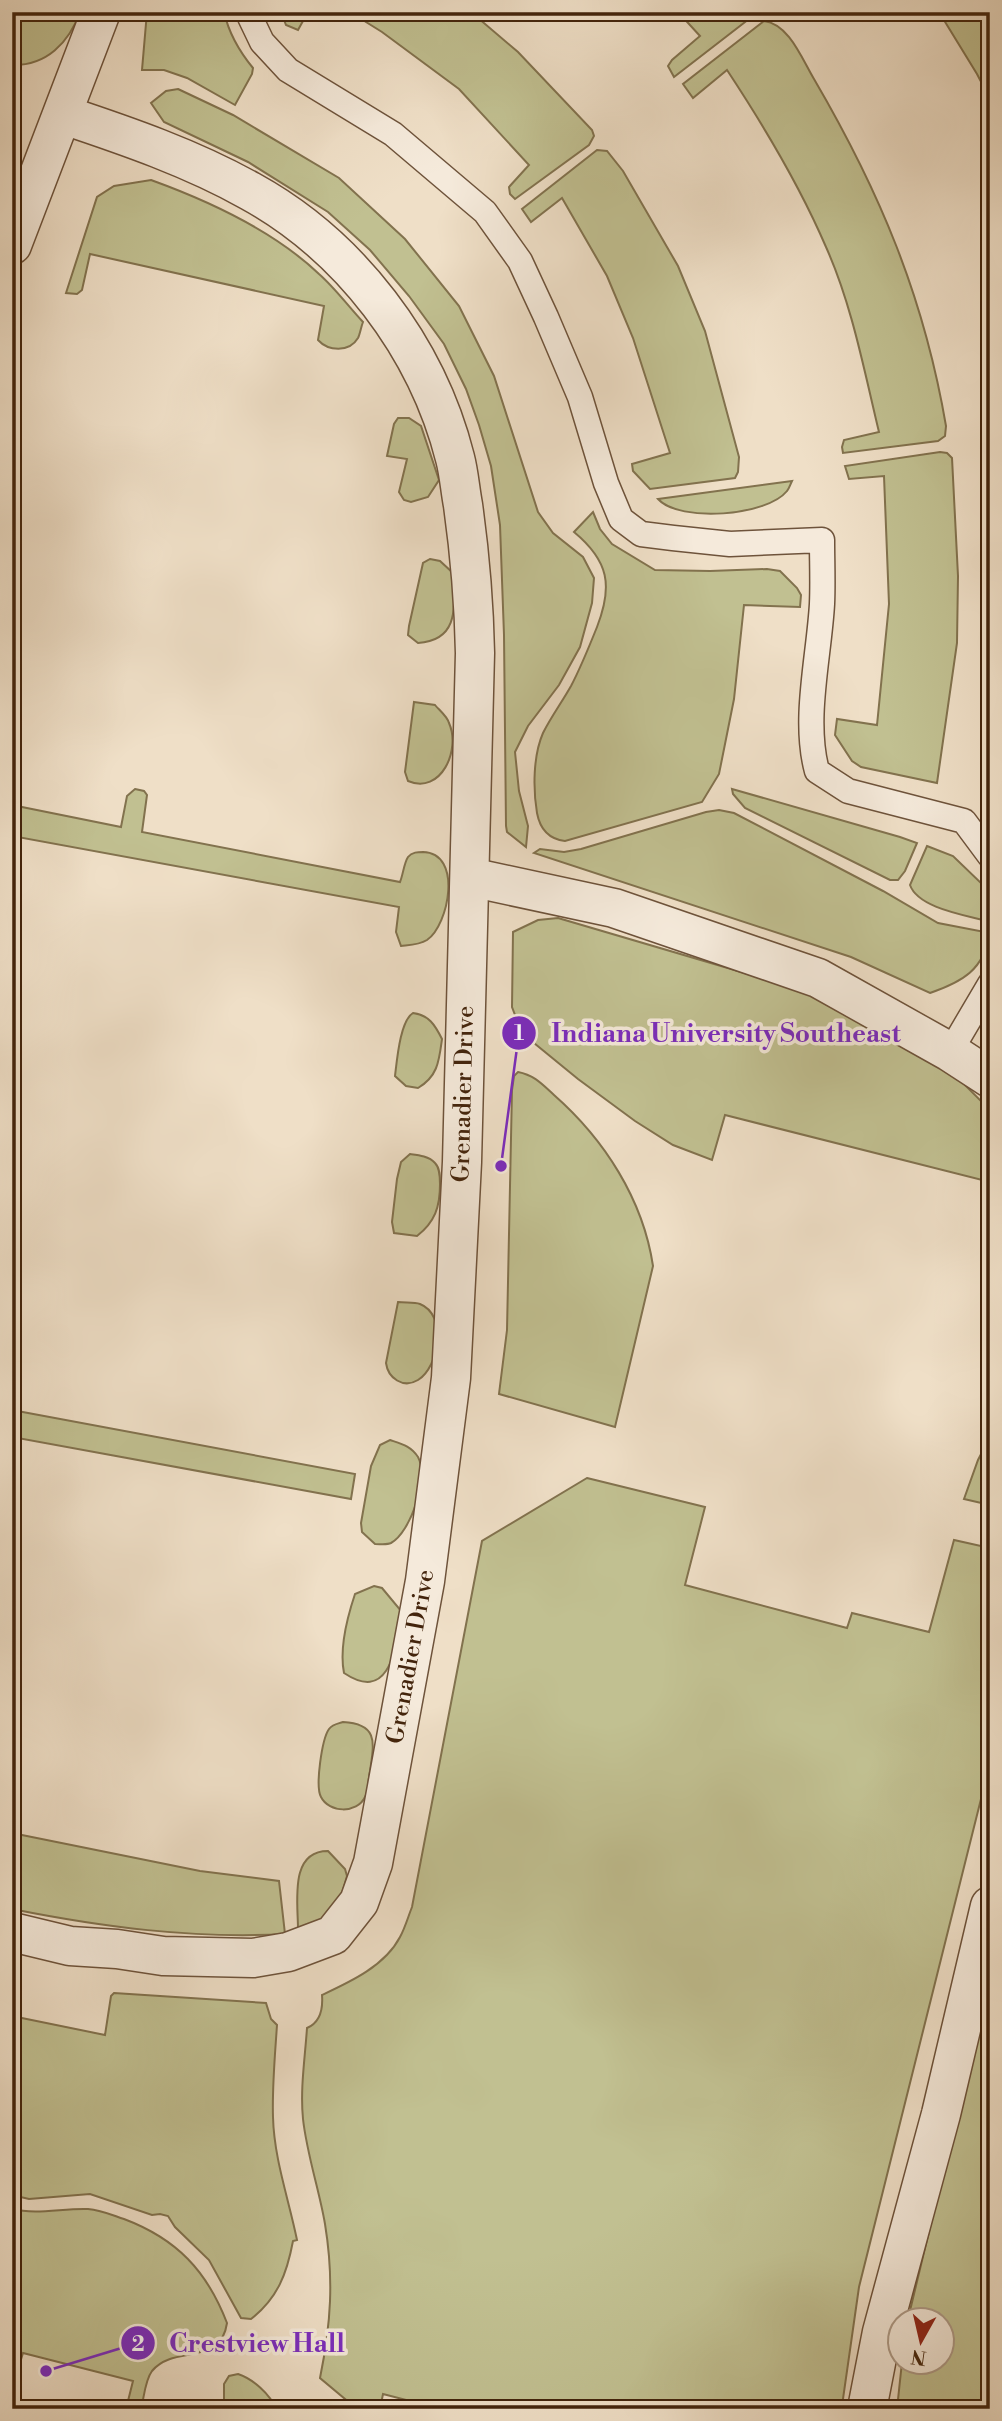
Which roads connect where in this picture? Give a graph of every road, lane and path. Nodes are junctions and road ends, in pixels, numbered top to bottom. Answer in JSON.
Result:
{"nodes":[{"id":1,"x":101,"y":12,"type":"edge"},
{"id":2,"x":251,"y":12,"type":"edge"},
{"id":3,"x":64,"y":115,"type":"junction"},
{"id":4,"x":12,"y":245,"type":"edge"},
{"id":5,"x":990,"y":856,"type":"edge"},
{"id":6,"x":470,"y":877,"type":"junction"},
{"id":7,"x":990,"y":984,"type":"edge"},
{"id":8,"x":950,"y":1052,"type":"junction"},
{"id":9,"x":990,"y":1078,"type":"edge"},
{"id":10,"x":990,"y":1906,"type":"edge"},
{"id":11,"x":12,"y":1932,"type":"edge"},
{"id":12,"x":867,"y":2409,"type":"edge"}],
"edges":[{"from":1,"to":3,"type":"street"},
{"from":2,"to":5,"type":"lane"},
{"from":3,"to":4,"type":"street"},
{"from":3,"to":6,"type":"street","name":"Grenadier Drive"},
{"from":6,"to":8,"type":"street"},
{"from":6,"to":11,"type":"street","name":"Grenadier Drive"},
{"from":7,"to":8,"type":"lane"},
{"from":8,"to":9,"type":"street"},
{"from":10,"to":12,"type":"street"}]}
